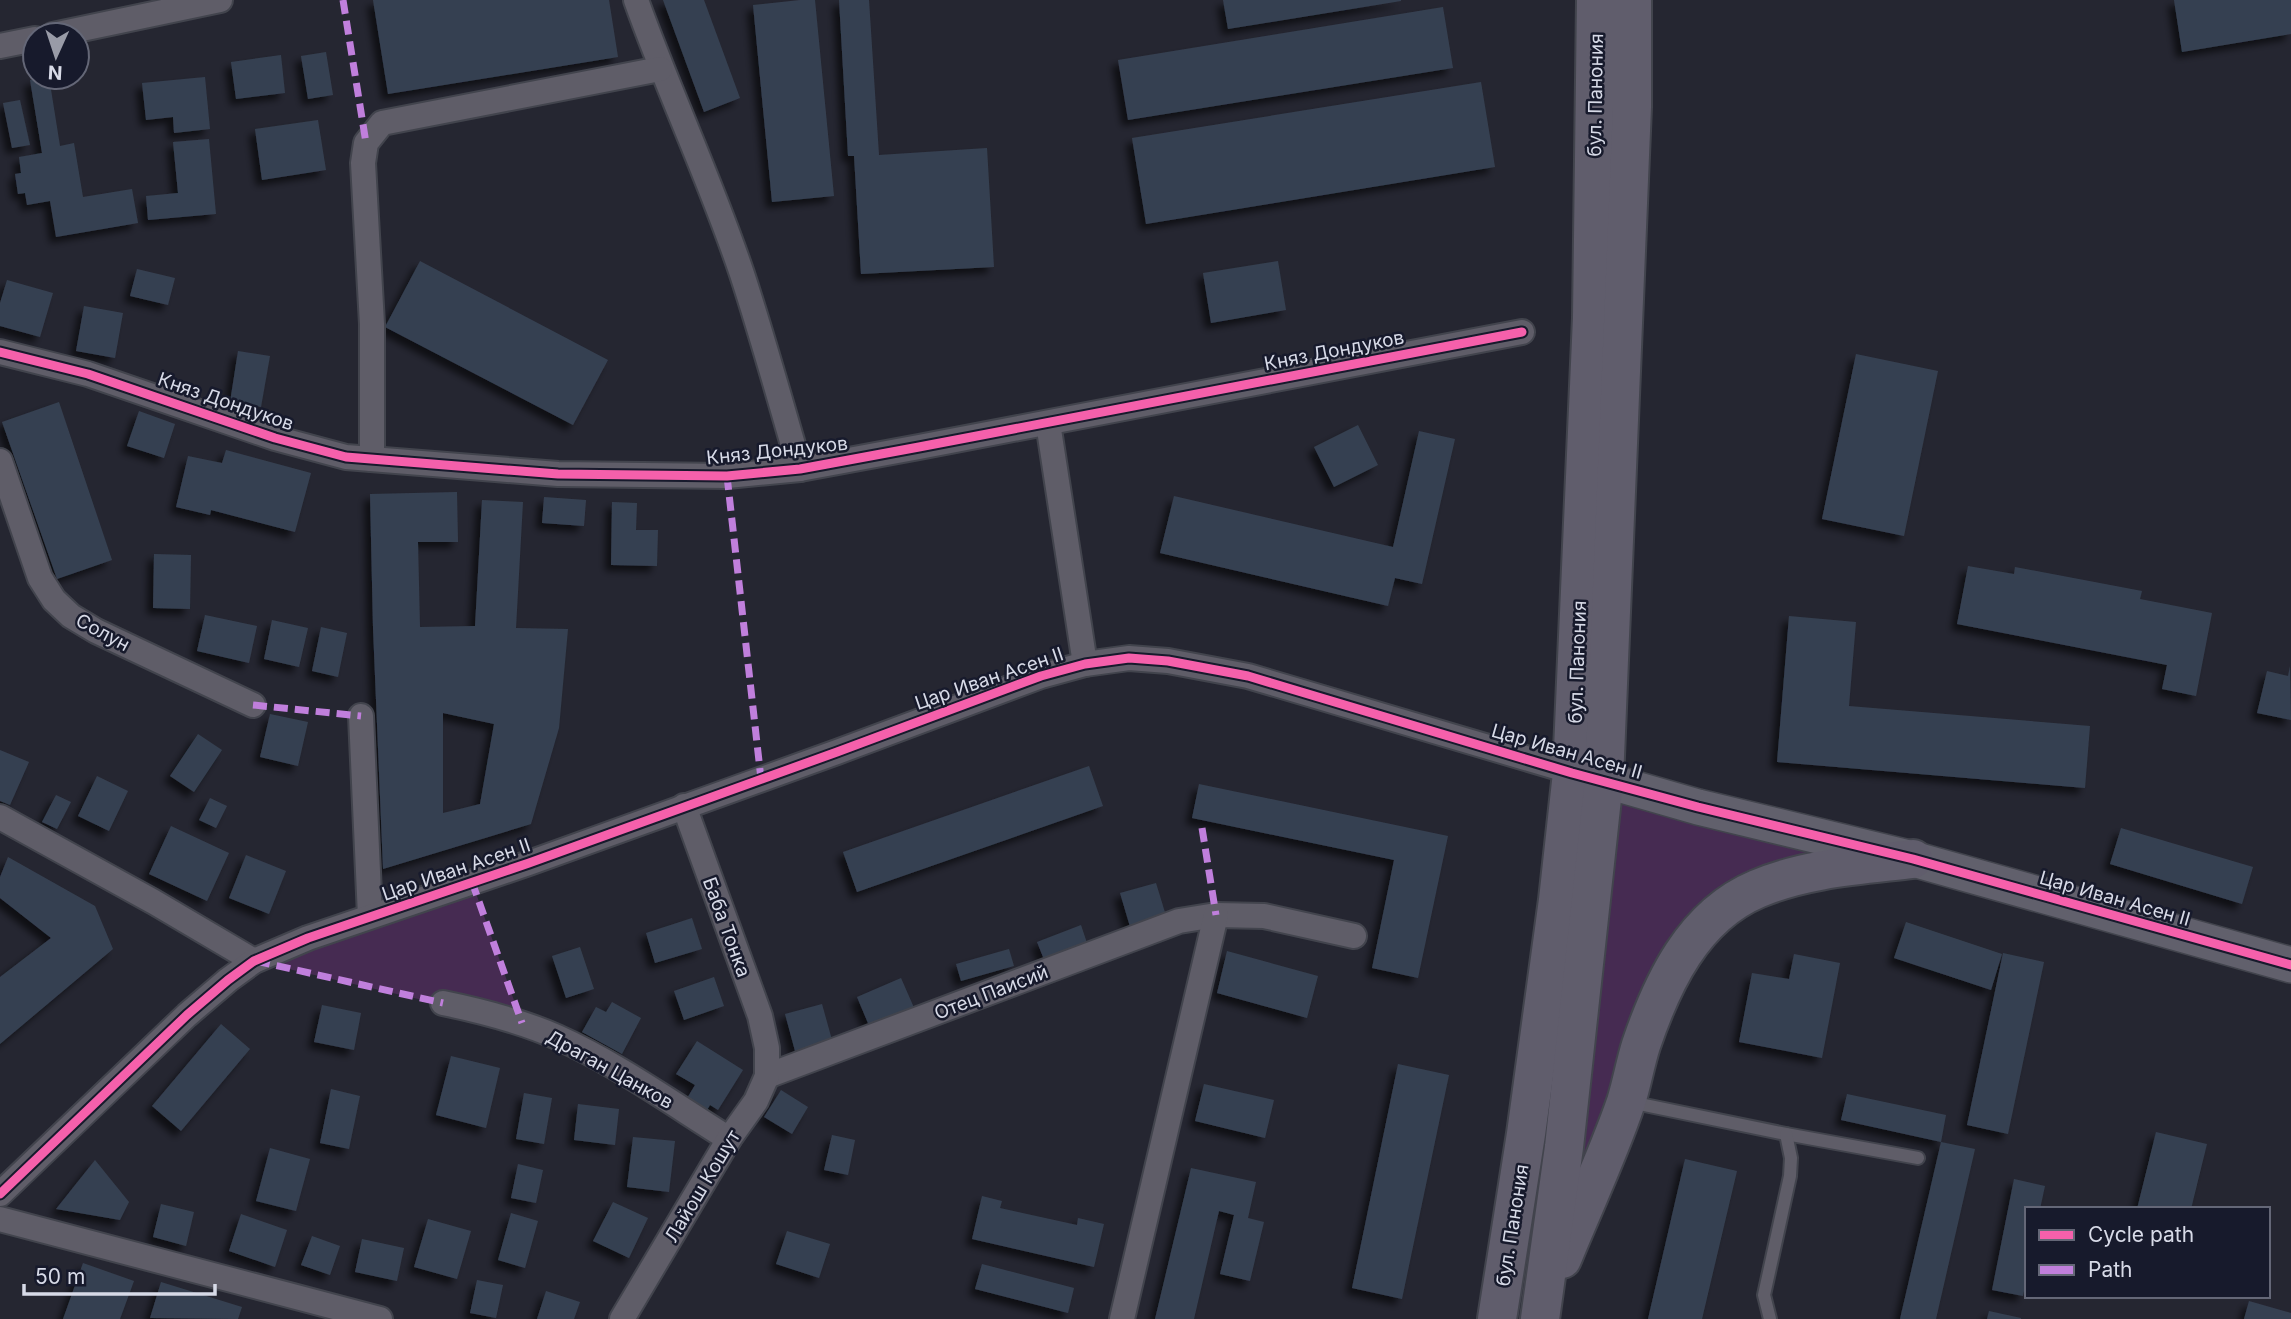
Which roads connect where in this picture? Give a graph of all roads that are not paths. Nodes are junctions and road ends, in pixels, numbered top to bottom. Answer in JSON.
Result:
{"nodes":[{"id":1,"x":220,"y":0,"type":"edge"},
{"id":2,"x":636,"y":0,"type":"edge"},
{"id":3,"x":1596,"y":0,"type":"edge"},
{"id":4,"x":1632,"y":0,"type":"edge"},
{"id":5,"x":91,"y":27,"type":"edge"},
{"id":6,"x":21,"y":42,"type":"edge"},
{"id":7,"x":0,"y":46,"type":"edge"},
{"id":8,"x":660,"y":69,"type":"junction"},
{"id":9,"x":1522,"y":332,"type":"dead end"},
{"id":10,"x":0,"y":352,"type":"edge"},
{"id":11,"x":1048,"y":423,"type":"junction"},
{"id":12,"x":372,"y":459,"type":"junction"},
{"id":13,"x":0,"y":461,"type":"edge"},
{"id":14,"x":800,"y":469,"type":"junction"},
{"id":15,"x":1085,"y":664,"type":"junction"},
{"id":16,"x":253,"y":705,"type":"dead end"},
{"id":17,"x":1592,"y":712,"type":"junction"},
{"id":18,"x":361,"y":716,"type":"dead end"},
{"id":19,"x":1588,"y":776,"type":"junction"},
{"id":20,"x":684,"y":806,"type":"junction"},
{"id":21,"x":0,"y":817,"type":"edge"},
{"id":22,"x":1913,"y":859,"type":"junction"},
{"id":23,"x":1216,"y":915,"type":"junction"},
{"id":24,"x":370,"y":916,"type":"junction"},
{"id":25,"x":1354,"y":936,"type":"dead end"},
{"id":26,"x":254,"y":961,"type":"junction"},
{"id":27,"x":2291,"y":965,"type":"edge"},
{"id":28,"x":443,"y":1003,"type":"dead end"},
{"id":29,"x":767,"y":1048,"type":"joint"},
{"id":30,"x":767,"y":1076,"type":"junction"},
{"id":31,"x":1626,"y":1101,"type":"junction"},
{"id":32,"x":1786,"y":1134,"type":"junction"},
{"id":33,"x":729,"y":1139,"type":"junction"},
{"id":34,"x":1918,"y":1158,"type":"dead end"},
{"id":35,"x":0,"y":1194,"type":"edge"},
{"id":36,"x":0,"y":1219,"type":"edge"},
{"id":37,"x":1540,"y":1316,"type":"edge"},
{"id":38,"x":380,"y":1319,"type":"edge"},
{"id":39,"x":622,"y":1319,"type":"edge"},
{"id":40,"x":1122,"y":1319,"type":"edge"},
{"id":41,"x":1496,"y":1319,"type":"edge"},
{"id":42,"x":1770,"y":1319,"type":"edge"}],
"edges":[{"from":1,"to":5,"type":"street"},
{"from":2,"to":8,"type":"street"},
{"from":3,"to":17,"type":"main road","name":"бул. Панония"},
{"from":4,"to":17,"type":"main road","name":"бул. Панония"},
{"from":6,"to":7,"type":"street"},
{"from":8,"to":12,"type":"street"},
{"from":8,"to":14,"type":"street"},
{"from":9,"to":11,"type":"street","name":"Княз Дондуков"},
{"from":10,"to":12,"type":"street","name":"Княз Дондуков"},
{"from":11,"to":14,"type":"street","name":"Княз Дондуков"},
{"from":11,"to":15,"type":"street"},
{"from":12,"to":14,"type":"street","name":"Княз Дондуков"},
{"from":13,"to":16,"type":"street","name":"Солун"},
{"from":15,"to":19,"type":"street","name":"Цар Иван Асен II"},
{"from":15,"to":20,"type":"street","name":"Цар Иван Асен II"},
{"from":17,"to":19,"type":"main road","name":"бул. Панония"},
{"from":18,"to":24,"type":"street"},
{"from":19,"to":22,"type":"main road","name":"Цар Иван Асен II"},
{"from":19,"to":37,"type":"main road","name":"бул. Панония"},
{"from":19,"to":41,"type":"main road","name":"бул. Панония"},
{"from":20,"to":24,"type":"street","name":"Цар Иван Асен II"},
{"from":20,"to":29,"type":"street","name":"Баба Тонка"},
{"from":21,"to":26,"type":"street"},
{"from":22,"to":27,"type":"main road","name":"Цар Иван Асен II"},
{"from":22,"to":31,"type":"main road"},
{"from":23,"to":25,"type":"street","name":"Отец Паисий"},
{"from":23,"to":30,"type":"street","name":"Отец Паисий"},
{"from":23,"to":40,"type":"street"},
{"from":24,"to":26,"type":"street","name":"Цар Иван Асен II"},
{"from":26,"to":35,"type":"street","name":"Цар Иван Асен II"},
{"from":28,"to":33,"type":"street","name":"Драган Цанков"},
{"from":29,"to":30,"type":"street","name":"Лайош Кошут"},
{"from":30,"to":33,"type":"street","name":"Лайош Кошут"},
{"from":31,"to":32,"type":"lane"},
{"from":31,"to":37,"type":"main road"},
{"from":32,"to":34,"type":"lane"},
{"from":32,"to":42,"type":"lane"},
{"from":33,"to":39,"type":"street","name":"Лайош Кошут"},
{"from":36,"to":38,"type":"street"}]}
